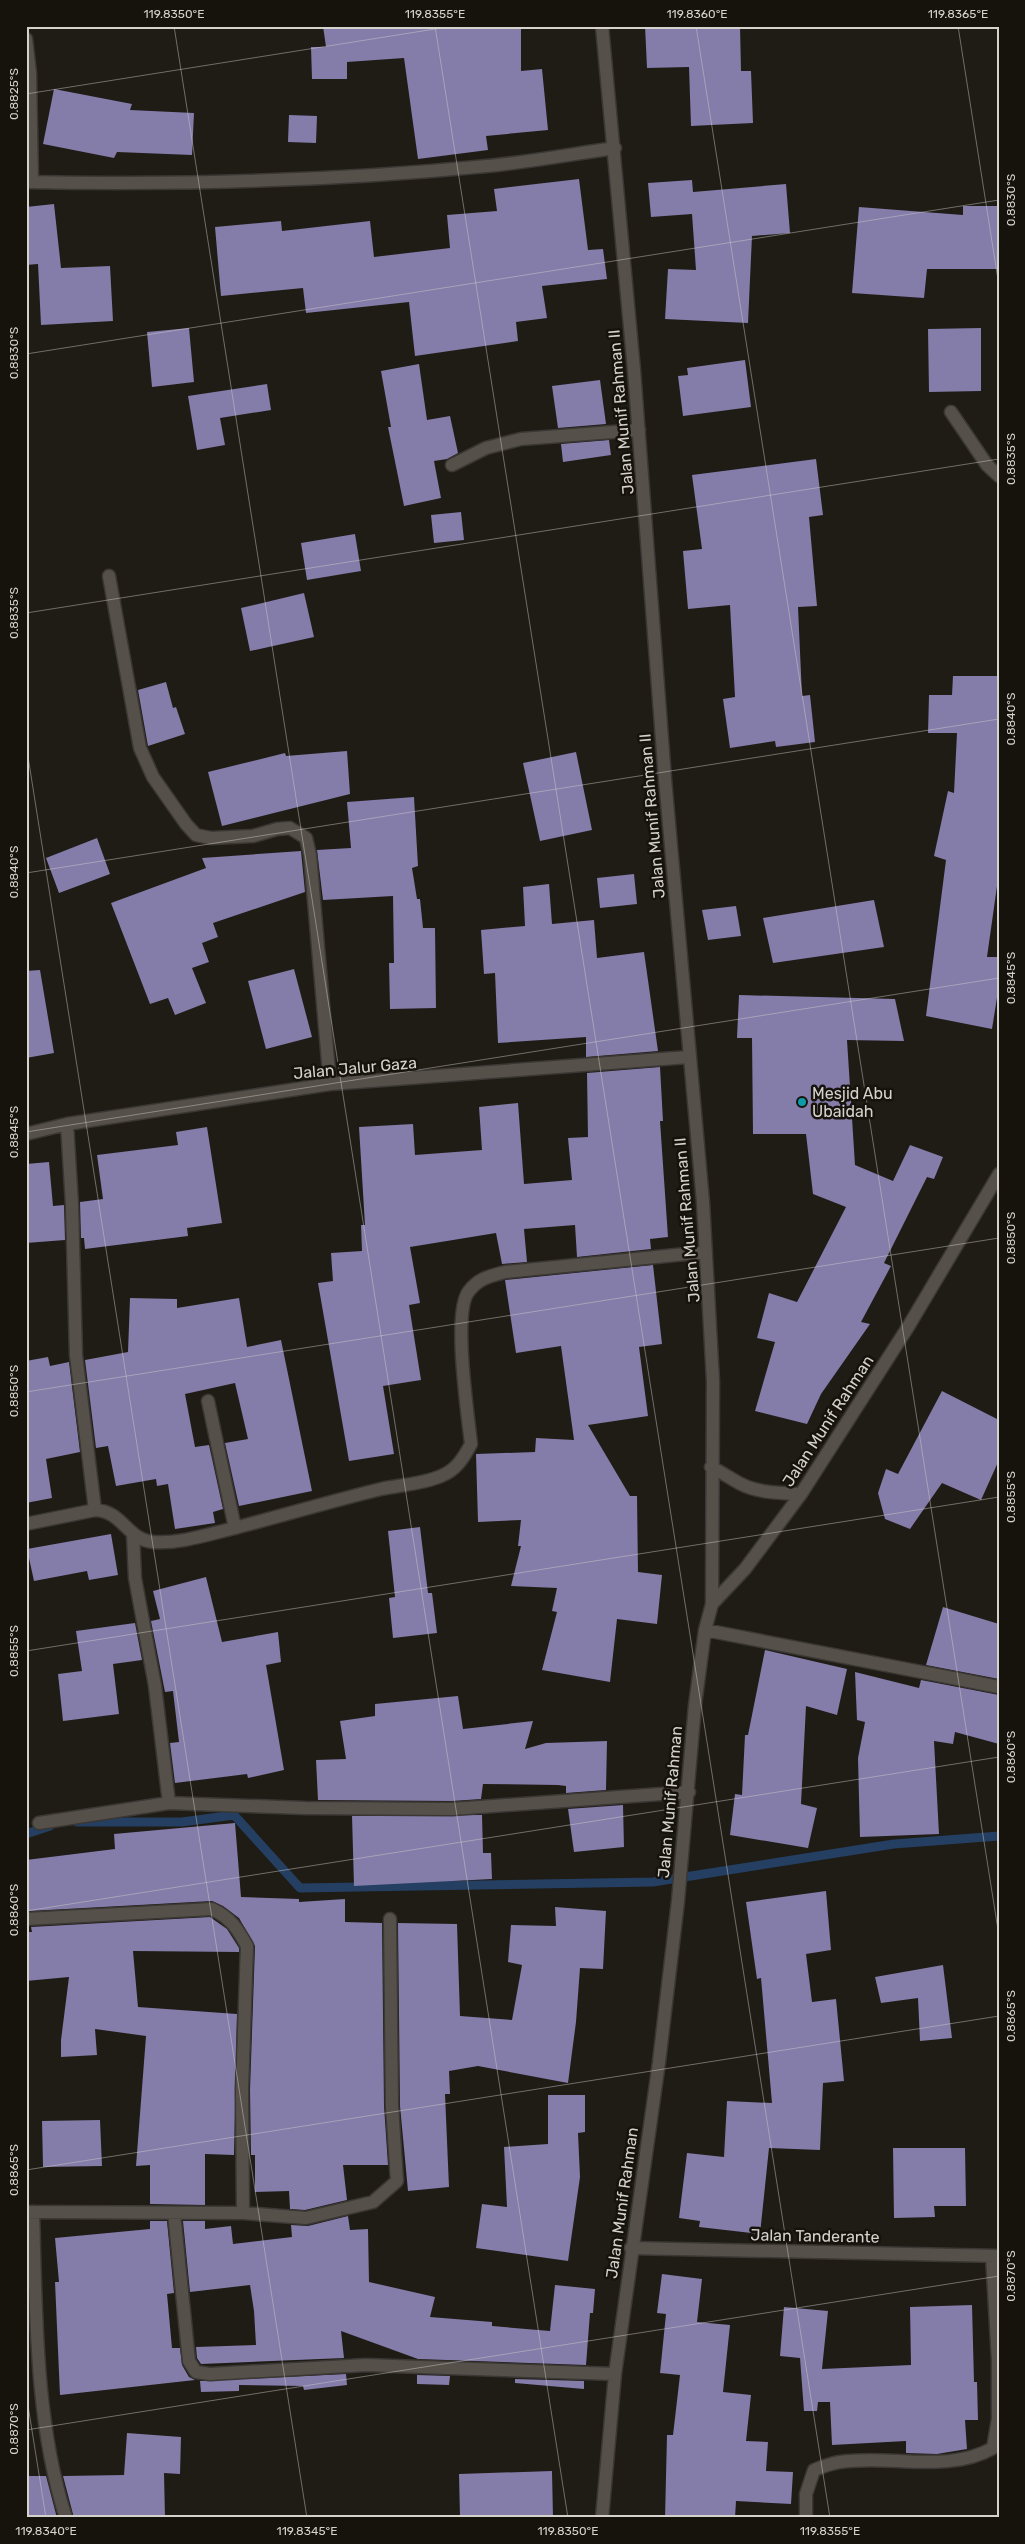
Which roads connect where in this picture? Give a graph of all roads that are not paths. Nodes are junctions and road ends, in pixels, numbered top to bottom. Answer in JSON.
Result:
{"nodes":[{"id":1,"x":602,"y":26,"type":"edge"},
{"id":2,"x":26,"y":39,"type":"edge"},
{"id":3,"x":615,"y":148,"type":"junction"},
{"id":4,"x":29,"y":182,"type":"edge"},
{"id":5,"x":951,"y":412,"type":"dead end"},
{"id":6,"x":639,"y":430,"type":"junction"},
{"id":7,"x":452,"y":465,"type":"dead end"},
{"id":8,"x":999,"y":476,"type":"edge"},
{"id":9,"x":109,"y":576,"type":"dead end"},
{"id":10,"x":689,"y":1057,"type":"junction"},
{"id":11,"x":330,"y":1084,"type":"junction"},
{"id":12,"x":67,"y":1124,"type":"junction"},
{"id":13,"x":26,"y":1134,"type":"edge"},
{"id":14,"x":999,"y":1174,"type":"edge"},
{"id":15,"x":706,"y":1252,"type":"junction"},
{"id":16,"x":208,"y":1401,"type":"dead end"},
{"id":17,"x":711,"y":1467,"type":"junction"},
{"id":18,"x":801,"y":1494,"type":"junction"},
{"id":19,"x":95,"y":1510,"type":"junction"},
{"id":20,"x":26,"y":1524,"type":"edge"},
{"id":21,"x":235,"y":1528,"type":"junction"},
{"id":22,"x":133,"y":1534,"type":"junction"},
{"id":23,"x":712,"y":1604,"type":"junction"},
{"id":24,"x":705,"y":1630,"type":"junction"},
{"id":25,"x":999,"y":1687,"type":"edge"},
{"id":26,"x":689,"y":1792,"type":"junction"},
{"id":27,"x":169,"y":1803,"type":"junction"},
{"id":28,"x":39,"y":1823,"type":"dead end"},
{"id":29,"x":26,"y":1919,"type":"edge"},
{"id":30,"x":390,"y":1919,"type":"dead end"},
{"id":31,"x":29,"y":2212,"type":"edge"},
{"id":32,"x":174,"y":2213,"type":"junction"},
{"id":33,"x":243,"y":2213,"type":"junction"},
{"id":34,"x":631,"y":2248,"type":"junction"},
{"id":35,"x":995,"y":2256,"type":"edge"},
{"id":36,"x":615,"y":2374,"type":"junction"},
{"id":37,"x":66,"y":2518,"type":"edge"},
{"id":38,"x":602,"y":2518,"type":"edge"},
{"id":39,"x":806,"y":2518,"type":"edge"}],
"edges":[{"from":1,"to":3,"type":"street","name":"Jalan Munif Rahman II"},
{"from":2,"to":4,"type":"street"},
{"from":3,"to":4,"type":"street"},
{"from":3,"to":6,"type":"street","name":"Jalan Munif Rahman II"},
{"from":5,"to":8,"type":"street"},
{"from":6,"to":7,"type":"street"},
{"from":6,"to":10,"type":"street","name":"Jalan Munif Rahman II"},
{"from":9,"to":11,"type":"street"},
{"from":10,"to":11,"type":"street","name":"Jalan Jalur Gaza"},
{"from":10,"to":15,"type":"street","name":"Jalan Munif Rahman II"},
{"from":11,"to":12,"type":"street","name":"Jalan Jalur Gaza"},
{"from":12,"to":13,"type":"street","name":"Jalan Jalur Gaza"},
{"from":12,"to":19,"type":"street"},
{"from":14,"to":18,"type":"street","name":"Jalan Munif Rahman"},
{"from":15,"to":17,"type":"street","name":"Jalan Munif Rahman II"},
{"from":15,"to":21,"type":"street"},
{"from":16,"to":21,"type":"street"},
{"from":17,"to":18,"type":"street"},
{"from":17,"to":23,"type":"street","name":"Jalan Munif Rahman II"},
{"from":18,"to":23,"type":"street","name":"Jalan Munif Rahman"},
{"from":19,"to":20,"type":"street"},
{"from":19,"to":22,"type":"street"},
{"from":21,"to":22,"type":"street"},
{"from":22,"to":27,"type":"street"},
{"from":23,"to":24,"type":"street","name":"Jalan Munif Rahman"},
{"from":24,"to":25,"type":"street"},
{"from":24,"to":26,"type":"street","name":"Jalan Munif Rahman"},
{"from":26,"to":27,"type":"street"},
{"from":26,"to":34,"type":"street","name":"Jalan Munif Rahman"},
{"from":27,"to":28,"type":"street"},
{"from":29,"to":33,"type":"street"},
{"from":30,"to":33,"type":"street"},
{"from":31,"to":32,"type":"street"},
{"from":31,"to":37,"type":"street"},
{"from":32,"to":33,"type":"street"},
{"from":32,"to":36,"type":"street"},
{"from":34,"to":35,"type":"street","name":"Jalan Tanderante"},
{"from":34,"to":36,"type":"street","name":"Jalan Munif Rahman"},
{"from":35,"to":39,"type":"street"},
{"from":36,"to":38,"type":"street","name":"Jalan Munif Rahman"}]}
